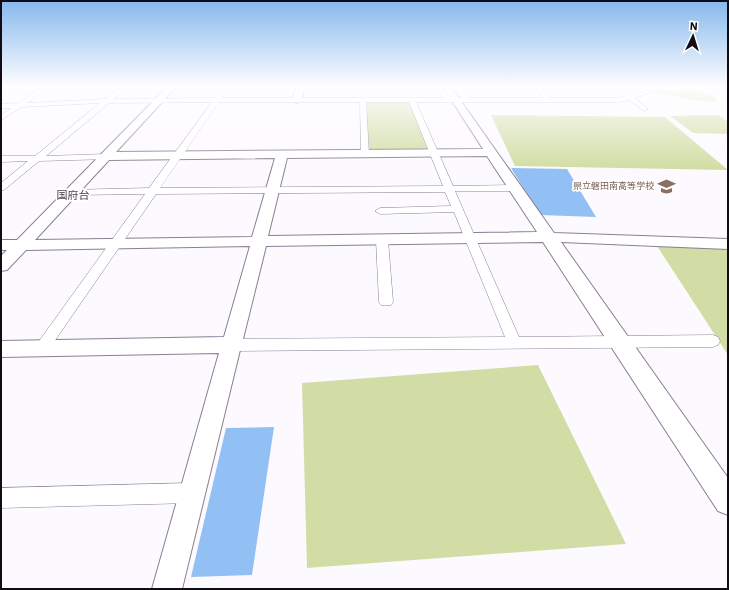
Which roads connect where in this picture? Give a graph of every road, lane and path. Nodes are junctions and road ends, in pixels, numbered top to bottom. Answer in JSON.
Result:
{"nodes":[{"id":1,"x":90,"y":115,"type":"edge"},
{"id":2,"x":145,"y":115,"type":"edge"},
{"id":3,"x":206,"y":115,"type":"edge"},
{"id":4,"x":364,"y":115,"type":"edge"},
{"id":5,"x":418,"y":115,"type":"edge"},
{"id":6,"x":468,"y":115,"type":"edge"},
{"id":7,"x":493,"y":152,"type":"junction"},
{"id":8,"x":434,"y":153,"type":"junction"},
{"id":9,"x":178,"y":154,"type":"junction"},
{"id":10,"x":282,"y":154,"type":"junction"},
{"id":11,"x":365,"y":154,"type":"junction"},
{"id":12,"x":106,"y":156,"type":"junction"},
{"id":13,"x":38,"y":157,"type":"junction"},
{"id":14,"x":1,"y":159,"type":"edge"},
{"id":15,"x":1,"y":188,"type":"edge"},
{"id":16,"x":449,"y":188,"type":"junction"},
{"id":17,"x":516,"y":188,"type":"junction"},
{"id":18,"x":272,"y":190,"type":"junction"},
{"id":19,"x":71,"y":192,"type":"junction"},
{"id":20,"x":152,"y":192,"type":"junction"},
{"id":21,"x":458,"y":209,"type":"junction"},
{"id":22,"x":380,"y":211,"type":"dead end"},
{"id":23,"x":548,"y":237,"type":"junction"},
{"id":24,"x":470,"y":238,"type":"junction"},
{"id":25,"x":382,"y":240,"type":"junction"},
{"id":26,"x":259,"y":241,"type":"junction"},
{"id":27,"x":22,"y":244,"type":"junction"},
{"id":28,"x":116,"y":244,"type":"junction"},
{"id":29,"x":728,"y":244,"type":"edge"},
{"id":30,"x":1,"y":245,"type":"edge"},
{"id":31,"x":1,"y":266,"type":"edge"},
{"id":32,"x":386,"y":302,"type":"dead end"},
{"id":33,"x":619,"y":341,"type":"junction"},
{"id":34,"x":713,"y":341,"type":"dead end"},
{"id":35,"x":514,"y":342,"type":"junction"},
{"id":36,"x":233,"y":345,"type":"junction"},
{"id":37,"x":42,"y":348,"type":"junction"},
{"id":38,"x":1,"y":349,"type":"edge"},
{"id":39,"x":191,"y":493,"type":"junction"},
{"id":40,"x":1,"y":498,"type":"edge"},
{"id":41,"x":728,"y":501,"type":"edge"},
{"id":42,"x":167,"y":589,"type":"edge"}],
"edges":[{"from":1,"to":13,"type":"street"},
{"from":2,"to":12,"type":"street"},
{"from":3,"to":9,"type":"street"},
{"from":4,"to":11,"type":"street"},
{"from":5,"to":8,"type":"street"},
{"from":6,"to":7,"type":"street"},
{"from":7,"to":8,"type":"street"},
{"from":7,"to":17,"type":"street"},
{"from":8,"to":11,"type":"street"},
{"from":8,"to":16,"type":"street"},
{"from":9,"to":10,"type":"street"},
{"from":9,"to":12,"type":"street"},
{"from":9,"to":20,"type":"street"},
{"from":10,"to":11,"type":"street"},
{"from":10,"to":18,"type":"street"},
{"from":12,"to":13,"type":"street"},
{"from":12,"to":19,"type":"street"},
{"from":13,"to":14,"type":"street"},
{"from":13,"to":15,"type":"street"},
{"from":16,"to":17,"type":"street"},
{"from":16,"to":18,"type":"street"},
{"from":16,"to":21,"type":"street"},
{"from":17,"to":23,"type":"street"},
{"from":18,"to":20,"type":"street"},
{"from":18,"to":26,"type":"street"},
{"from":19,"to":20,"type":"street"},
{"from":19,"to":27,"type":"street"},
{"from":20,"to":28,"type":"street"},
{"from":21,"to":22,"type":"street"},
{"from":21,"to":24,"type":"street"},
{"from":23,"to":24,"type":"street"},
{"from":23,"to":29,"type":"street"},
{"from":23,"to":33,"type":"street"},
{"from":24,"to":25,"type":"street"},
{"from":24,"to":35,"type":"street"},
{"from":25,"to":26,"type":"street"},
{"from":25,"to":32,"type":"street"},
{"from":26,"to":28,"type":"street"},
{"from":26,"to":36,"type":"street"},
{"from":27,"to":28,"type":"street"},
{"from":27,"to":30,"type":"street"},
{"from":27,"to":31,"type":"street"},
{"from":28,"to":37,"type":"street"},
{"from":33,"to":34,"type":"street"},
{"from":33,"to":35,"type":"street"},
{"from":33,"to":41,"type":"street"},
{"from":35,"to":36,"type":"street"},
{"from":36,"to":37,"type":"street"},
{"from":36,"to":39,"type":"street"},
{"from":37,"to":38,"type":"street"},
{"from":39,"to":40,"type":"street"},
{"from":39,"to":42,"type":"street"}]}
